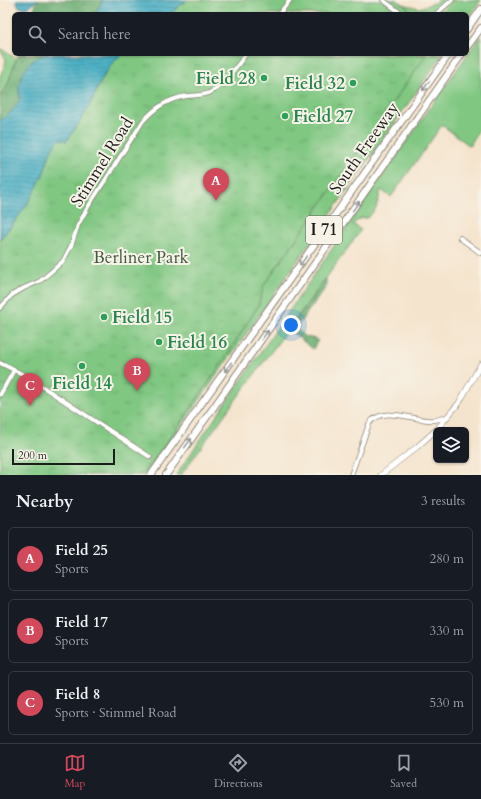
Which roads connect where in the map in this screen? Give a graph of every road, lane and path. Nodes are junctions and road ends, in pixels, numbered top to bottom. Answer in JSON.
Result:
{"nodes":[{"id":1,"x":290,"y":0,"type":"edge"},
{"id":2,"x":383,"y":0,"type":"edge"},
{"id":3,"x":452,"y":0,"type":"edge"},
{"id":4,"x":481,"y":9,"type":"edge"},
{"id":5,"x":281,"y":12,"type":"edge"},
{"id":6,"x":399,"y":12,"type":"edge"},
{"id":7,"x":438,"y":12,"type":"edge"},
{"id":8,"x":469,"y":26,"type":"edge"},
{"id":9,"x":481,"y":28,"type":"edge"},
{"id":10,"x":469,"y":45,"type":"edge"},
{"id":11,"x":244,"y":56,"type":"edge"},
{"id":12,"x":448,"y":56,"type":"edge"},
{"id":13,"x":461,"y":56,"type":"edge"},
{"id":14,"x":460,"y":238,"type":"dead end"},
{"id":15,"x":481,"y":253,"type":"edge"},
{"id":16,"x":0,"y":308,"type":"edge"},
{"id":17,"x":0,"y":363,"type":"edge"},
{"id":18,"x":481,"y":364,"type":"edge"},
{"id":19,"x":14,"y":370,"type":"junction"},
{"id":20,"x":0,"y":395,"type":"edge"},
{"id":21,"x":449,"y":416,"type":"junction"},
{"id":22,"x":439,"y":427,"type":"edge"},
{"id":23,"x":433,"y":433,"type":"edge"},
{"id":24,"x":150,"y":457,"type":"dead end"},
{"id":25,"x":151,"y":475,"type":"edge"},
{"id":26,"x":166,"y":475,"type":"edge"},
{"id":27,"x":351,"y":475,"type":"edge"},
{"id":28,"x":381,"y":475,"type":"edge"}],
"edges":[{"from":1,"to":5,"type":"street"},
{"from":2,"to":6,"type":"street"},
{"from":3,"to":7,"type":"street"},
{"from":4,"to":8,"type":"highway"},
{"from":9,"to":10,"type":"highway"},
{"from":11,"to":16,"type":"street","name":"Stimmel Road"},
{"from":12,"to":25,"type":"highway","name":"South Freeway","number":"I 71","one_way":true},
{"from":26,"to":13,"type":"highway","name":"South Freeway","number":"I 71","one_way":true},
{"from":14,"to":15,"type":"street"},
{"from":17,"to":19,"type":"street"},
{"from":18,"to":21,"type":"main road"},
{"from":19,"to":20,"type":"street"},
{"from":19,"to":24,"type":"street"},
{"from":21,"to":22,"type":"main road"},
{"from":21,"to":27,"type":"street"},
{"from":23,"to":28,"type":"main road"}]}
